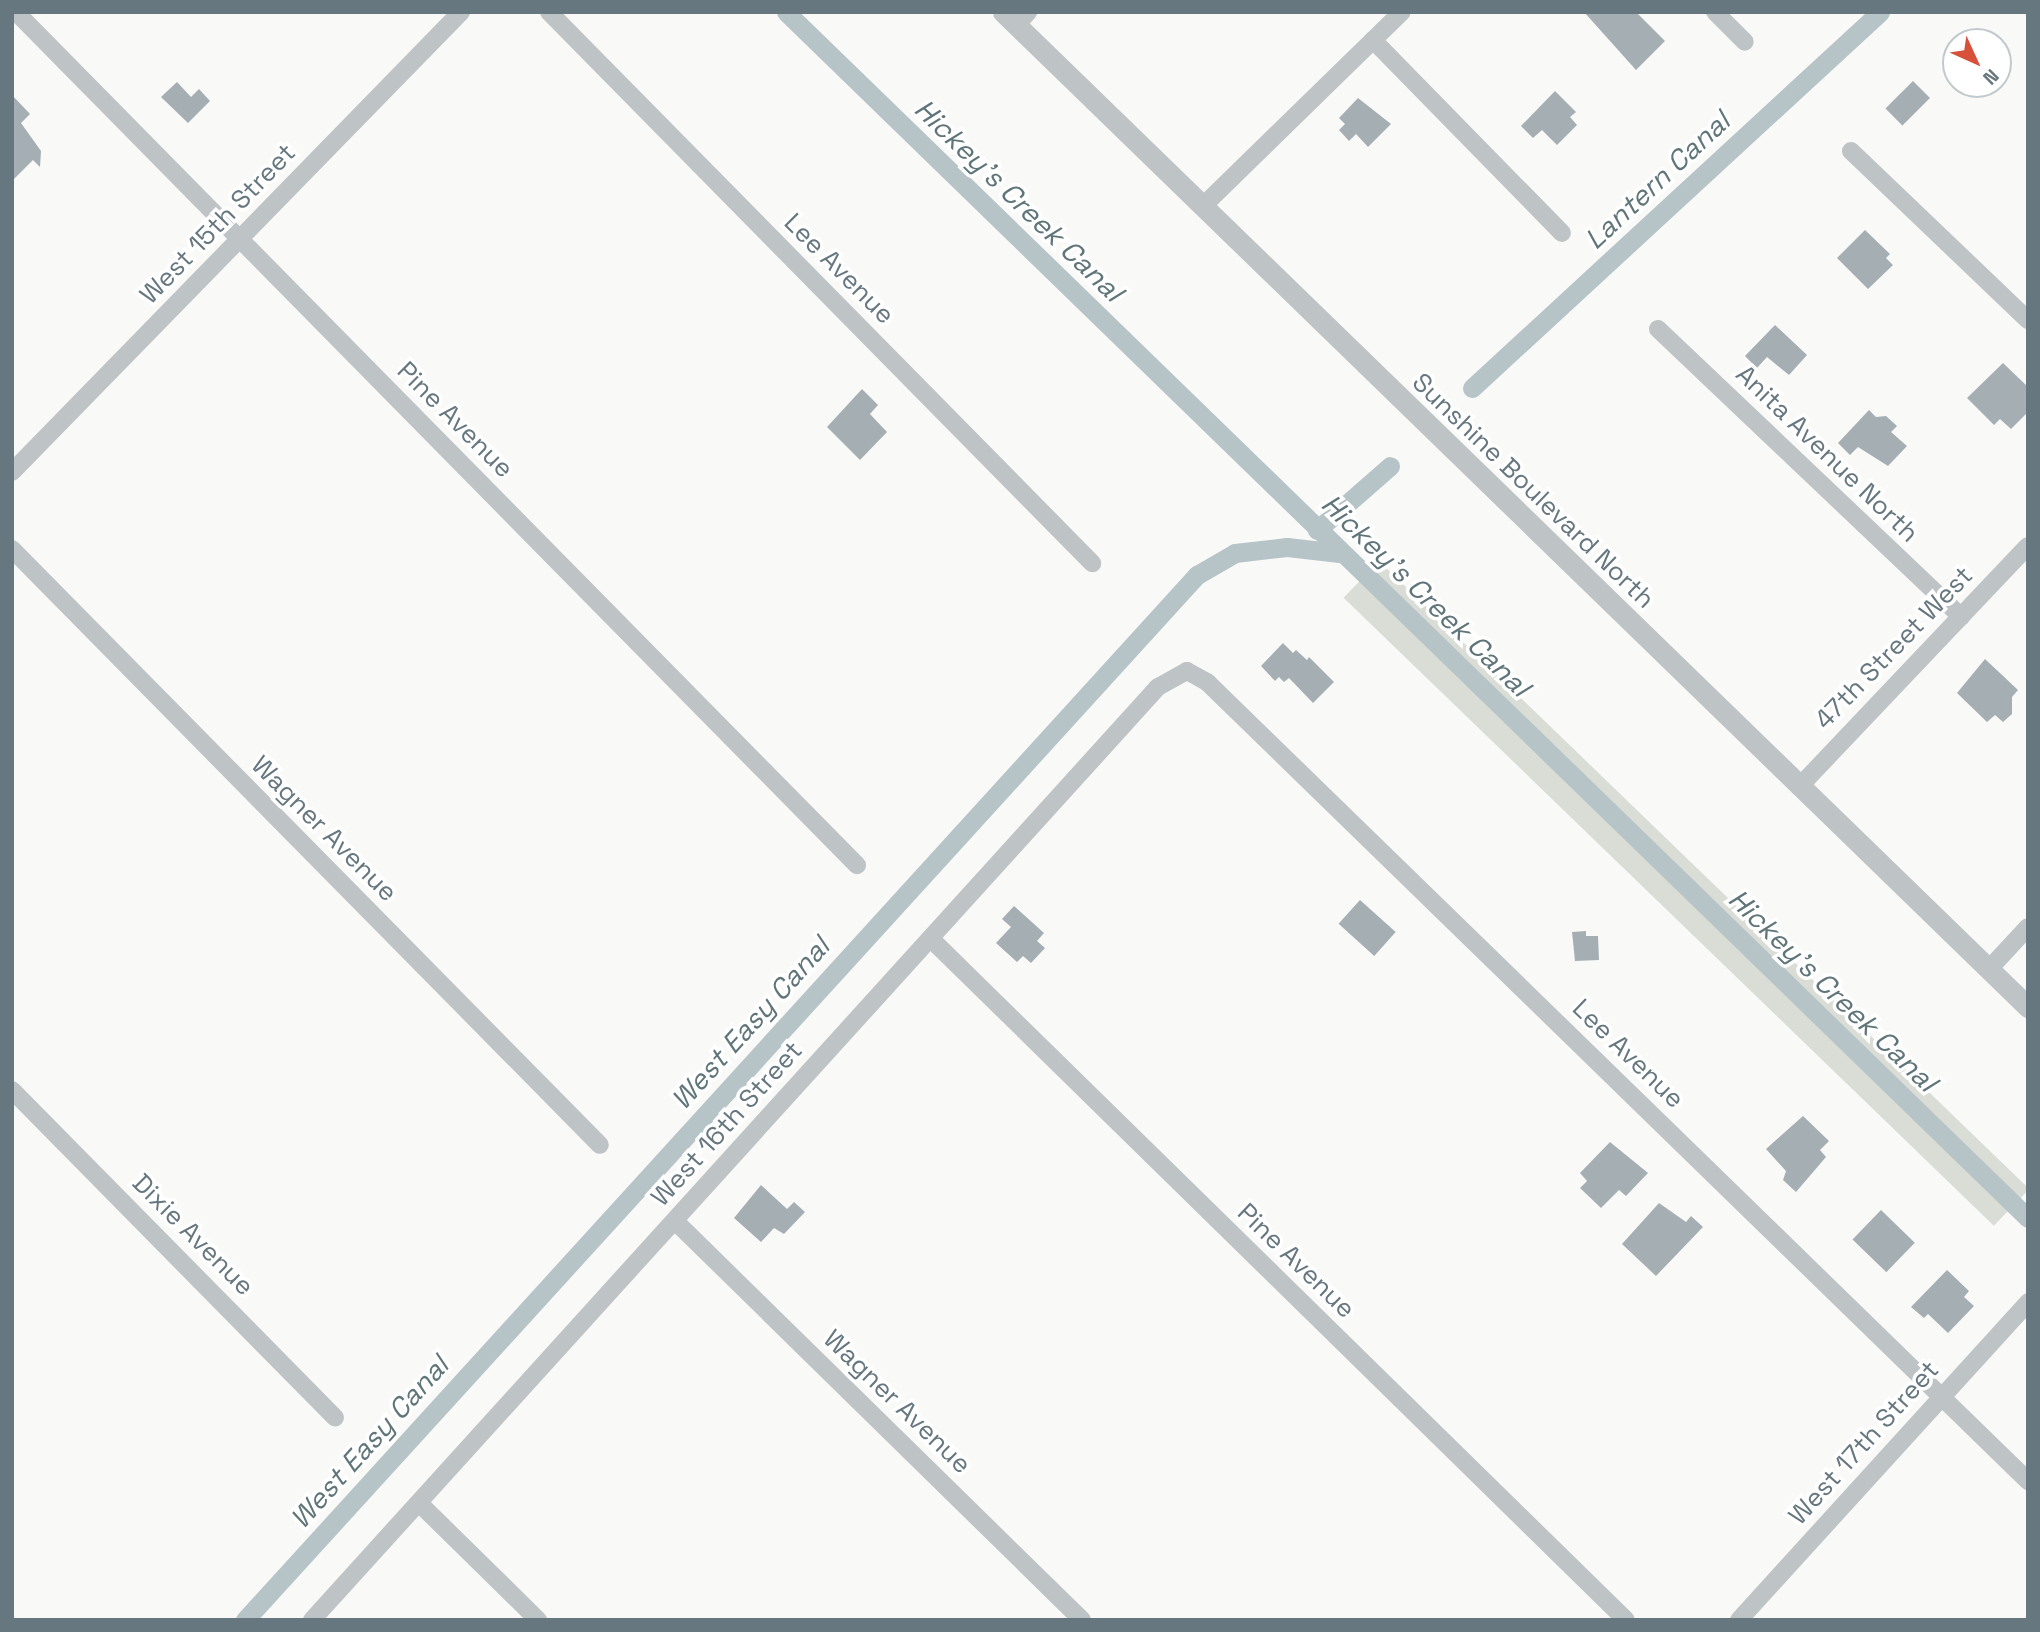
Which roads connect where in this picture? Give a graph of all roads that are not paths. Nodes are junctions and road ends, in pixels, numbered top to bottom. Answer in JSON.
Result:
{"nodes":[{"id":1,"x":16,"y":12,"type":"edge"},
{"id":2,"x":461,"y":12,"type":"edge"},
{"id":3,"x":549,"y":12,"type":"edge"},
{"id":4,"x":1402,"y":12,"type":"edge"},
{"id":5,"x":1715,"y":12,"type":"edge"},
{"id":6,"x":1016,"y":17,"type":"edge"},
{"id":7,"x":1373,"y":40,"type":"junction"},
{"id":8,"x":1745,"y":42,"type":"dead end"},
{"id":9,"x":1851,"y":151,"type":"dead end"},
{"id":10,"x":1202,"y":207,"type":"junction"},
{"id":11,"x":1562,"y":233,"type":"dead end"},
{"id":12,"x":240,"y":239,"type":"junction"},
{"id":13,"x":2028,"y":320,"type":"edge"},
{"id":14,"x":1658,"y":329,"type":"dead end"},
{"id":15,"x":12,"y":472,"type":"edge"},
{"id":16,"x":2028,"y":546,"type":"edge"},
{"id":17,"x":12,"y":549,"type":"edge"},
{"id":18,"x":1092,"y":563,"type":"dead end"},
{"id":19,"x":1961,"y":617,"type":"junction"},
{"id":20,"x":1187,"y":671,"type":"joint"},
{"id":21,"x":1799,"y":787,"type":"junction"},
{"id":22,"x":857,"y":865,"type":"dead end"},
{"id":23,"x":2028,"y":927,"type":"edge"},
{"id":24,"x":931,"y":939,"type":"junction"},
{"id":25,"x":1989,"y":969,"type":"junction"},
{"id":26,"x":2028,"y":1007,"type":"edge"},
{"id":27,"x":12,"y":1090,"type":"edge"},
{"id":28,"x":600,"y":1144,"type":"dead end"},
{"id":29,"x":675,"y":1221,"type":"junction"},
{"id":30,"x":2028,"y":1302,"type":"edge"},
{"id":31,"x":1942,"y":1397,"type":"junction"},
{"id":32,"x":335,"y":1418,"type":"dead end"},
{"id":33,"x":2028,"y":1481,"type":"edge"},
{"id":34,"x":419,"y":1503,"type":"junction"},
{"id":35,"x":312,"y":1620,"type":"edge"},
{"id":36,"x":538,"y":1620,"type":"edge"},
{"id":37,"x":1082,"y":1620,"type":"edge"},
{"id":38,"x":1626,"y":1620,"type":"edge"},
{"id":39,"x":1739,"y":1620,"type":"edge"}],
"edges":[{"from":1,"to":12,"type":"street","name":"Pine Avenue"},
{"from":2,"to":12,"type":"street","name":"West 15th Street"},
{"from":3,"to":18,"type":"street","name":"Lee Avenue"},
{"from":4,"to":7,"type":"street"},
{"from":5,"to":8,"type":"street"},
{"from":6,"to":10,"type":"street","name":"Sunshine Boulevard North"},
{"from":7,"to":10,"type":"street"},
{"from":7,"to":11,"type":"street"},
{"from":9,"to":13,"type":"street"},
{"from":10,"to":21,"type":"street","name":"Sunshine Boulevard North"},
{"from":12,"to":15,"type":"street","name":"West 15th Street"},
{"from":12,"to":22,"type":"street","name":"Pine Avenue"},
{"from":14,"to":19,"type":"street","name":"Anita Avenue North"},
{"from":16,"to":19,"type":"street","name":"47th Street West"},
{"from":17,"to":28,"type":"street","name":"Wagner Avenue"},
{"from":19,"to":21,"type":"street","name":"47th Street West"},
{"from":20,"to":24,"type":"street","name":"West 16th Street"},
{"from":20,"to":31,"type":"street","name":"Lee Avenue"},
{"from":21,"to":25,"type":"street","name":"Sunshine Boulevard North"},
{"from":23,"to":25,"type":"street"},
{"from":24,"to":29,"type":"street","name":"West 16th Street"},
{"from":24,"to":38,"type":"street","name":"Pine Avenue"},
{"from":25,"to":26,"type":"street","name":"Sunshine Boulevard North"},
{"from":27,"to":32,"type":"street","name":"Dixie Avenue"},
{"from":29,"to":34,"type":"street","name":"West 16th Street"},
{"from":29,"to":37,"type":"street","name":"Wagner Avenue"},
{"from":30,"to":31,"type":"street","name":"West 17th Street"},
{"from":31,"to":33,"type":"street","name":"Lee Avenue"},
{"from":31,"to":39,"type":"street","name":"West 17th Street"},
{"from":34,"to":35,"type":"street","name":"West 16th Street"},
{"from":34,"to":36,"type":"street"}]}
